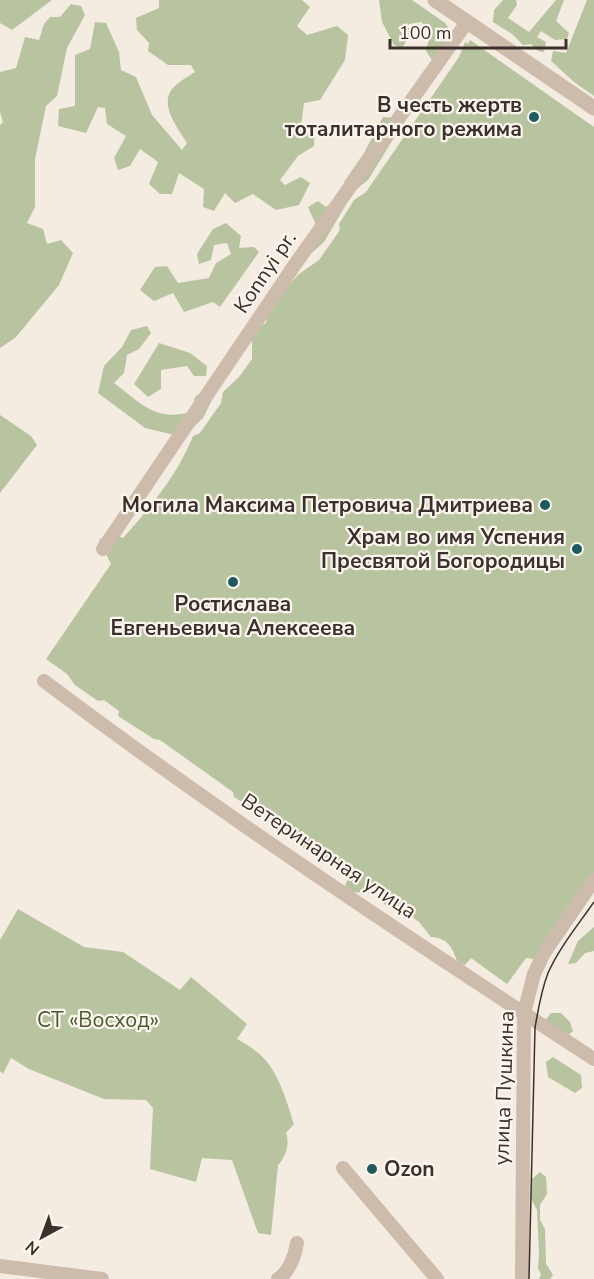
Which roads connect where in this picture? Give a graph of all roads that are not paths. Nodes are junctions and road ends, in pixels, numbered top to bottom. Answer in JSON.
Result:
{"nodes":[{"id":1,"x":435,"y":0,"type":"edge"},
{"id":2,"x":467,"y":22,"type":"junction"},
{"id":3,"x":594,"y":108,"type":"edge"},
{"id":4,"x":103,"y":549,"type":"dead end"},
{"id":5,"x":44,"y":681,"type":"dead end"},
{"id":6,"x":594,"y":880,"type":"edge"},
{"id":7,"x":524,"y":1013,"type":"junction"},
{"id":8,"x":594,"y":1059,"type":"edge"},
{"id":9,"x":343,"y":1168,"type":"dead end"},
{"id":10,"x":297,"y":1243,"type":"dead end"},
{"id":11,"x":0,"y":1266,"type":"edge"},
{"id":12,"x":102,"y":1279,"type":"edge"},
{"id":13,"x":278,"y":1279,"type":"edge"},
{"id":14,"x":437,"y":1279,"type":"edge"},
{"id":15,"x":522,"y":1279,"type":"edge"}],
"edges":[{"from":1,"to":2,"type":"street"},
{"from":2,"to":3,"type":"street"},
{"from":2,"to":4,"type":"street","name":"Konnyi pr."},
{"from":5,"to":7,"type":"street","name":"Ветеринарная улица"},
{"from":6,"to":7,"type":"street","name":"улица Пушкина"},
{"from":7,"to":8,"type":"street","name":"Ветеринарная улица"},
{"from":7,"to":15,"type":"street","name":"улица Пушкина"},
{"from":9,"to":14,"type":"street"},
{"from":10,"to":13,"type":"street"},
{"from":11,"to":12,"type":"street"}]}
